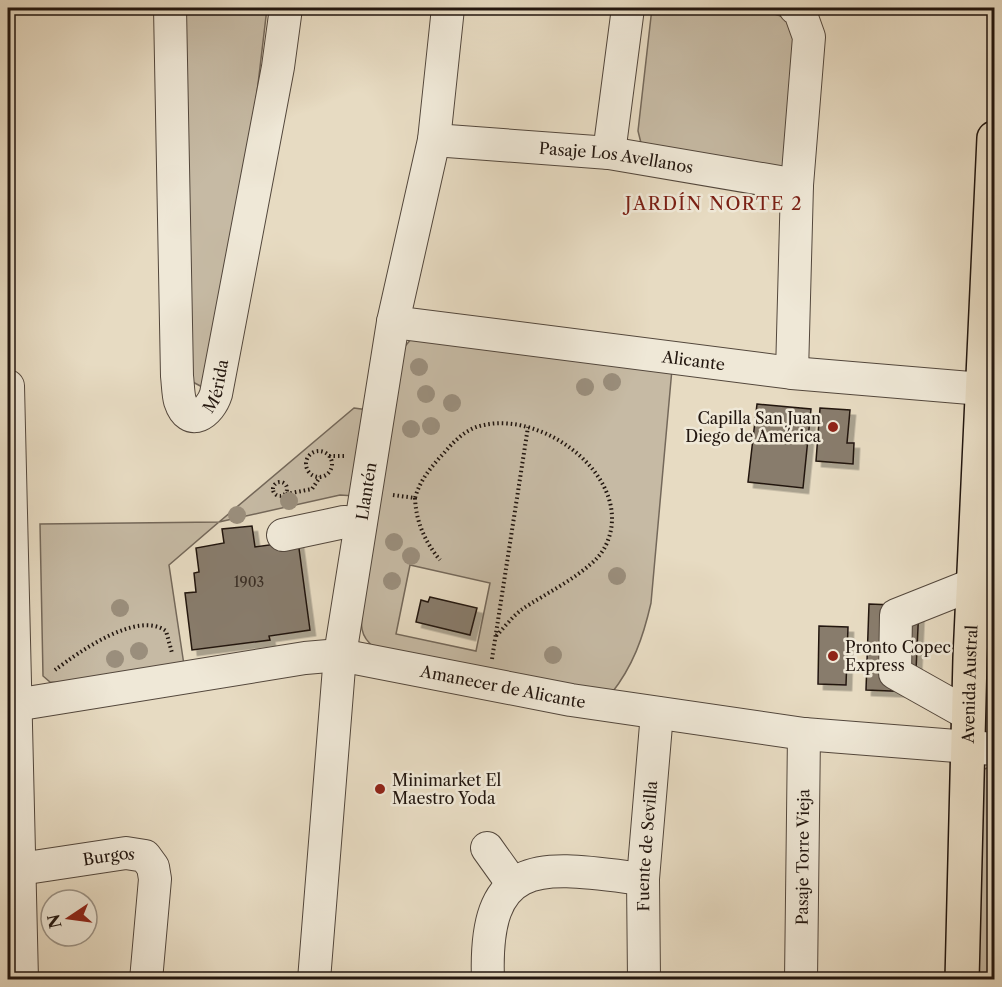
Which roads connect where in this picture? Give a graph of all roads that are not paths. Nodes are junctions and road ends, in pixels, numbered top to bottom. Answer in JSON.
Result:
{"nodes":[{"id":1,"x":170,"y":8,"type":"edge"},
{"id":2,"x":286,"y":8,"type":"edge"},
{"id":3,"x":448,"y":8,"type":"edge"},
{"id":4,"x":628,"y":8,"type":"edge"},
{"id":5,"x":795,"y":8,"type":"edge"},
{"id":6,"x":994,"y":138,"type":"edge"},
{"id":7,"x":434,"y":140,"type":"junction"},
{"id":8,"x":609,"y":153,"type":"junction"},
{"id":9,"x":797,"y":185,"type":"junction"},
{"id":10,"x":393,"y":322,"type":"junction"},
{"id":11,"x":792,"y":373,"type":"junction"},
{"id":12,"x":8,"y":386,"type":"edge"},
{"id":13,"x":989,"y":389,"type":"edge"},
{"id":14,"x":360,"y":523,"type":"junction"},
{"id":15,"x":283,"y":535,"type":"dead end"},
{"id":16,"x":974,"y":584,"type":"junction"},
{"id":17,"x":340,"y":655,"type":"junction"},
{"id":18,"x":15,"y":705,"type":"junction"},
{"id":19,"x":657,"y":713,"type":"junction"},
{"id":20,"x":968,"y":714,"type":"junction"},
{"id":21,"x":804,"y":734,"type":"junction"},
{"id":22,"x":981,"y":748,"type":"edge"},
{"id":23,"x":487,"y":848,"type":"dead end"},
{"id":24,"x":20,"y":869,"type":"junction"},
{"id":25,"x":643,"y":879,"type":"junction"},
{"id":26,"x":512,"y":883,"type":"junction"},
{"id":27,"x":22,"y":980,"type":"edge"},
{"id":28,"x":146,"y":980,"type":"edge"},
{"id":29,"x":314,"y":980,"type":"edge"},
{"id":30,"x":488,"y":980,"type":"edge"},
{"id":31,"x":644,"y":980,"type":"edge"},
{"id":32,"x":801,"y":980,"type":"edge"},
{"id":33,"x":962,"y":980,"type":"edge"}],
"edges":[{"from":1,"to":2,"type":"street","name":"Mérida"},
{"from":3,"to":7,"type":"street","name":"Llantén"},
{"from":4,"to":8,"type":"street"},
{"from":5,"to":9,"type":"street"},
{"from":6,"to":13,"type":"main road","name":"Avenida Austral"},
{"from":7,"to":8,"type":"street","name":"Pasaje Los Avellanos"},
{"from":7,"to":10,"type":"street","name":"Llantén"},
{"from":8,"to":9,"type":"street","name":"Pasaje Los Avellanos"},
{"from":9,"to":11,"type":"street"},
{"from":10,"to":11,"type":"street","name":"Alicante"},
{"from":10,"to":14,"type":"street","name":"Llantén"},
{"from":11,"to":13,"type":"street","name":"Alicante"},
{"from":12,"to":18,"type":"street"},
{"from":13,"to":16,"type":"main road","name":"Avenida Austral"},
{"from":14,"to":15,"type":"street"},
{"from":14,"to":17,"type":"street","name":"Llantén"},
{"from":16,"to":20,"type":"main road","name":"Avenida Austral"},
{"from":16,"to":20,"type":"street"},
{"from":17,"to":18,"type":"street","name":"Amanecer de Alicante"},
{"from":17,"to":19,"type":"street","name":"Amanecer de Alicante"},
{"from":17,"to":29,"type":"street","name":"Llantén"},
{"from":18,"to":24,"type":"street"},
{"from":19,"to":21,"type":"street","name":"Amanecer de Alicante"},
{"from":19,"to":25,"type":"street","name":"Fuente de Sevilla"},
{"from":20,"to":22,"type":"main road","name":"Avenida Austral"},
{"from":21,"to":22,"type":"street","name":"Amanecer de Alicante"},
{"from":21,"to":32,"type":"street","name":"Pasaje Torre Vieja"},
{"from":22,"to":33,"type":"main road","name":"Avenida Austral"},
{"from":23,"to":26,"type":"street"},
{"from":24,"to":27,"type":"street"},
{"from":24,"to":28,"type":"street","name":"Burgos"},
{"from":25,"to":26,"type":"street"},
{"from":25,"to":31,"type":"street","name":"Fuente de Sevilla"},
{"from":26,"to":30,"type":"street"}]}
